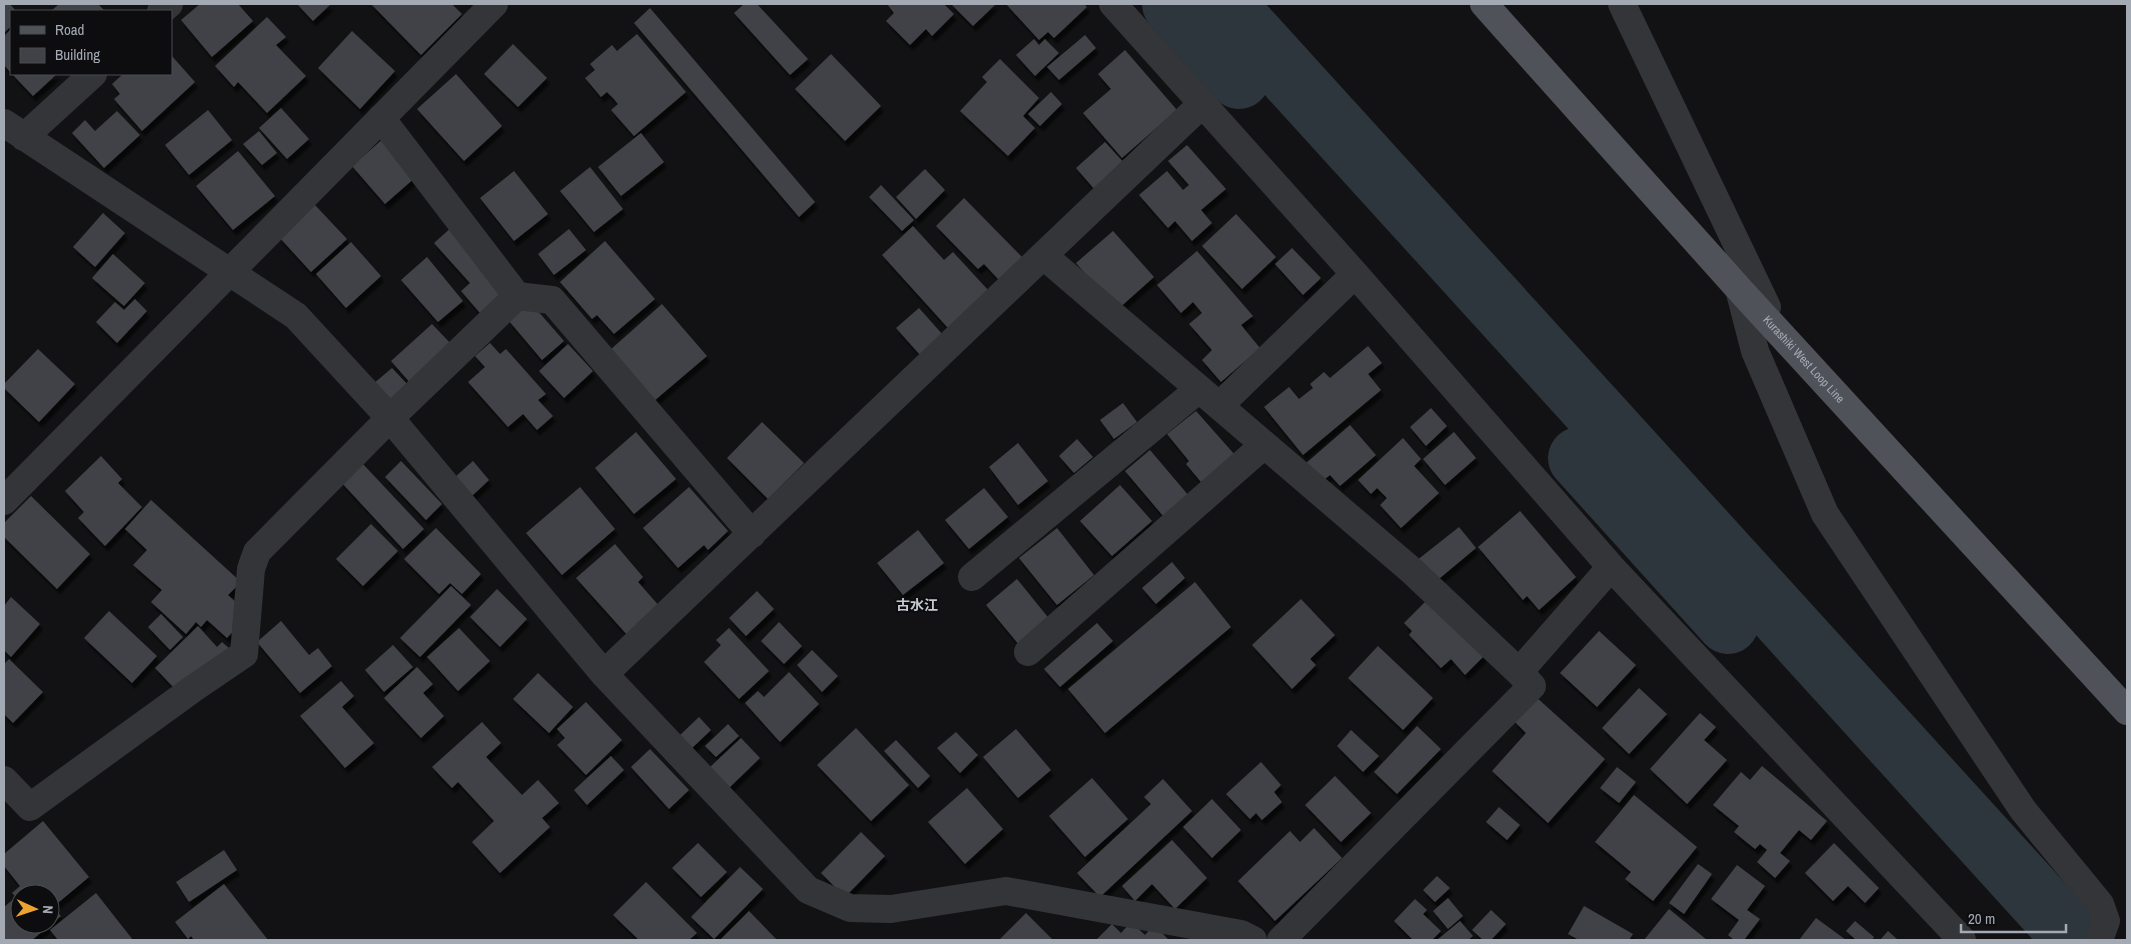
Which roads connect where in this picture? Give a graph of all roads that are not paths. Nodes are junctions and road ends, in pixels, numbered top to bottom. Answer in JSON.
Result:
{"nodes":[{"id":1,"x":494,"y":4,"type":"edge"},
{"id":2,"x":1113,"y":4,"type":"edge"},
{"id":3,"x":1484,"y":4,"type":"edge"},
{"id":4,"x":1622,"y":4,"type":"edge"},
{"id":5,"x":92,"y":75,"type":"edge"},
{"id":6,"x":1202,"y":104,"type":"junction"},
{"id":7,"x":382,"y":118,"type":"junction"},
{"id":8,"x":14,"y":130,"type":"edge"},
{"id":9,"x":1044,"y":256,"type":"junction"},
{"id":10,"x":228,"y":273,"type":"junction"},
{"id":11,"x":1355,"y":274,"type":"junction"},
{"id":12,"x":1739,"y":289,"type":"junction"},
{"id":13,"x":517,"y":296,"type":"junction"},
{"id":14,"x":1778,"y":332,"type":"junction"},
{"id":15,"x":1209,"y":398,"type":"junction"},
{"id":16,"x":390,"y":418,"type":"junction"},
{"id":17,"x":1264,"y":445,"type":"junction"},
{"id":18,"x":4,"y":501,"type":"edge"},
{"id":19,"x":752,"y":534,"type":"junction"},
{"id":20,"x":1611,"y":567,"type":"junction"},
{"id":21,"x":972,"y":578,"type":"dead end"},
{"id":22,"x":1028,"y":652,"type":"dead end"},
{"id":23,"x":1518,"y":672,"type":"junction"},
{"id":24,"x":604,"y":674,"type":"junction"},
{"id":25,"x":2127,"y":711,"type":"edge"},
{"id":26,"x":4,"y":780,"type":"edge"},
{"id":27,"x":2100,"y":939,"type":"edge"},
{"id":28,"x":1253,"y":940,"type":"edge"},
{"id":29,"x":1281,"y":940,"type":"edge"},
{"id":30,"x":1962,"y":940,"type":"edge"}],
"edges":[{"from":1,"to":7,"type":"street"},
{"from":2,"to":6,"type":"street"},
{"from":3,"to":12,"type":"main road","name":"Kurashiki West Loop Line"},
{"from":4,"to":14,"type":"street"},
{"from":5,"to":8,"type":"street"},
{"from":6,"to":9,"type":"street"},
{"from":6,"to":11,"type":"street"},
{"from":7,"to":10,"type":"street"},
{"from":7,"to":13,"type":"street"},
{"from":8,"to":10,"type":"street"},
{"from":9,"to":15,"type":"street"},
{"from":9,"to":19,"type":"street"},
{"from":10,"to":16,"type":"street"},
{"from":10,"to":18,"type":"street"},
{"from":11,"to":15,"type":"street"},
{"from":11,"to":20,"type":"street"},
{"from":12,"to":14,"type":"main road","name":"Kurashiki West Loop Line"},
{"from":12,"to":27,"type":"street"},
{"from":13,"to":16,"type":"street"},
{"from":13,"to":19,"type":"street"},
{"from":14,"to":25,"type":"main road","name":"Kurashiki West Loop Line"},
{"from":15,"to":17,"type":"street"},
{"from":15,"to":21,"type":"street"},
{"from":16,"to":24,"type":"street"},
{"from":16,"to":26,"type":"street"},
{"from":17,"to":22,"type":"street"},
{"from":17,"to":23,"type":"street"},
{"from":19,"to":24,"type":"street"},
{"from":20,"to":23,"type":"street"},
{"from":20,"to":30,"type":"street"},
{"from":23,"to":29,"type":"street"},
{"from":24,"to":28,"type":"street"}]}
